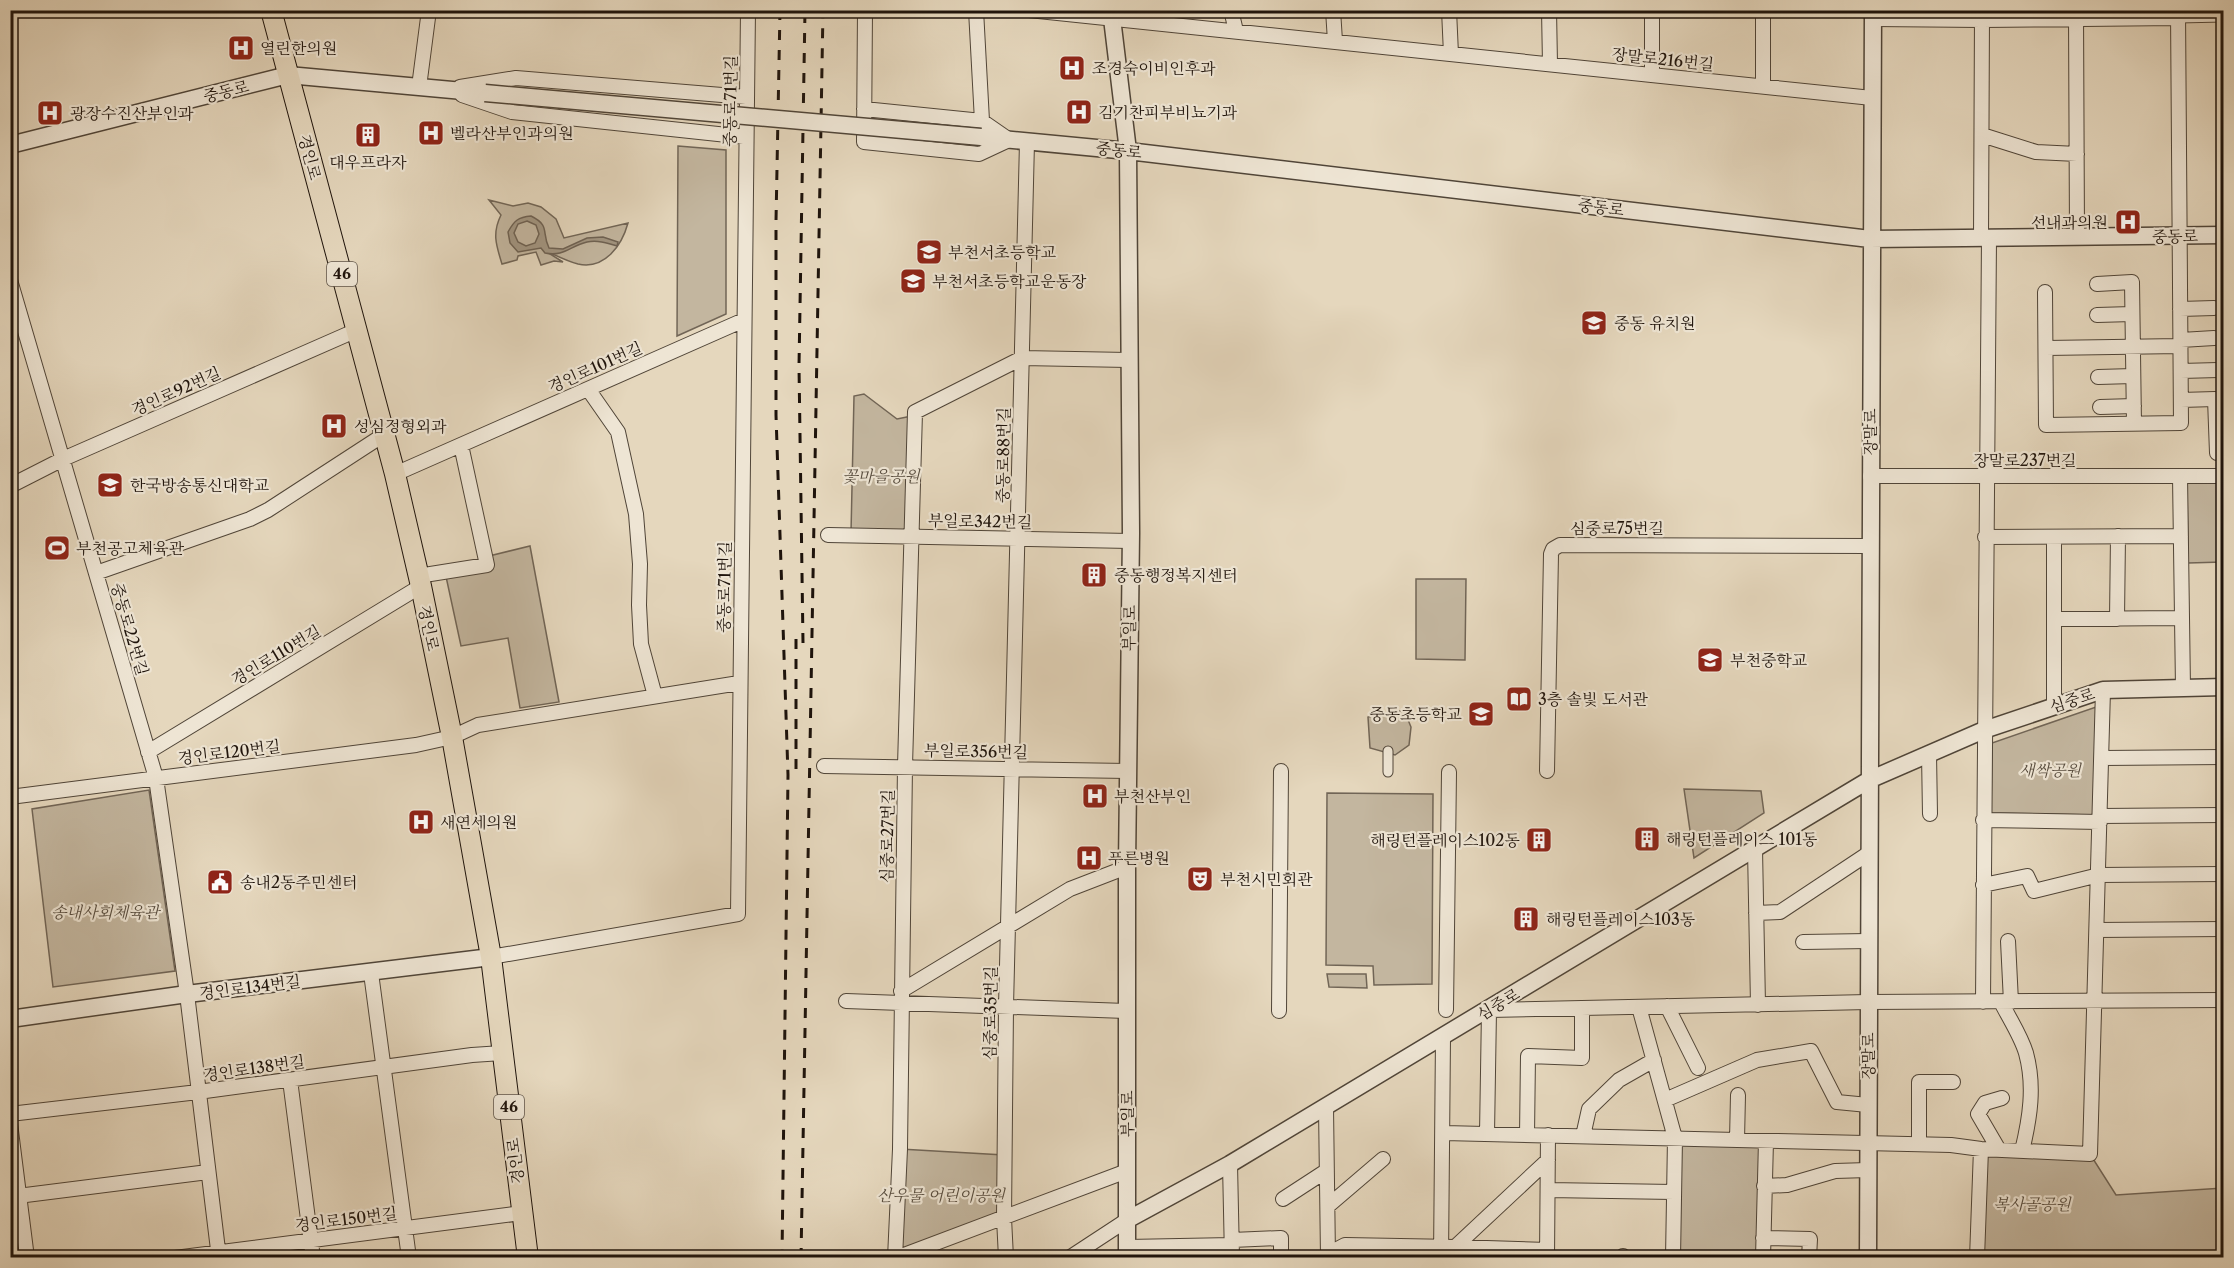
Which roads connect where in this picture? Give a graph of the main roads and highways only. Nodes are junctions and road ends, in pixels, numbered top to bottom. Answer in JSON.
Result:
{"nodes":[{"id":1,"x":271,"y":10,"type":"edge"},
{"id":2,"x":528,"y":1257,"type":"edge"}],
"edges":[{"from":1,"to":2,"type":"main road","name":"경인로","number":"46"}]}
